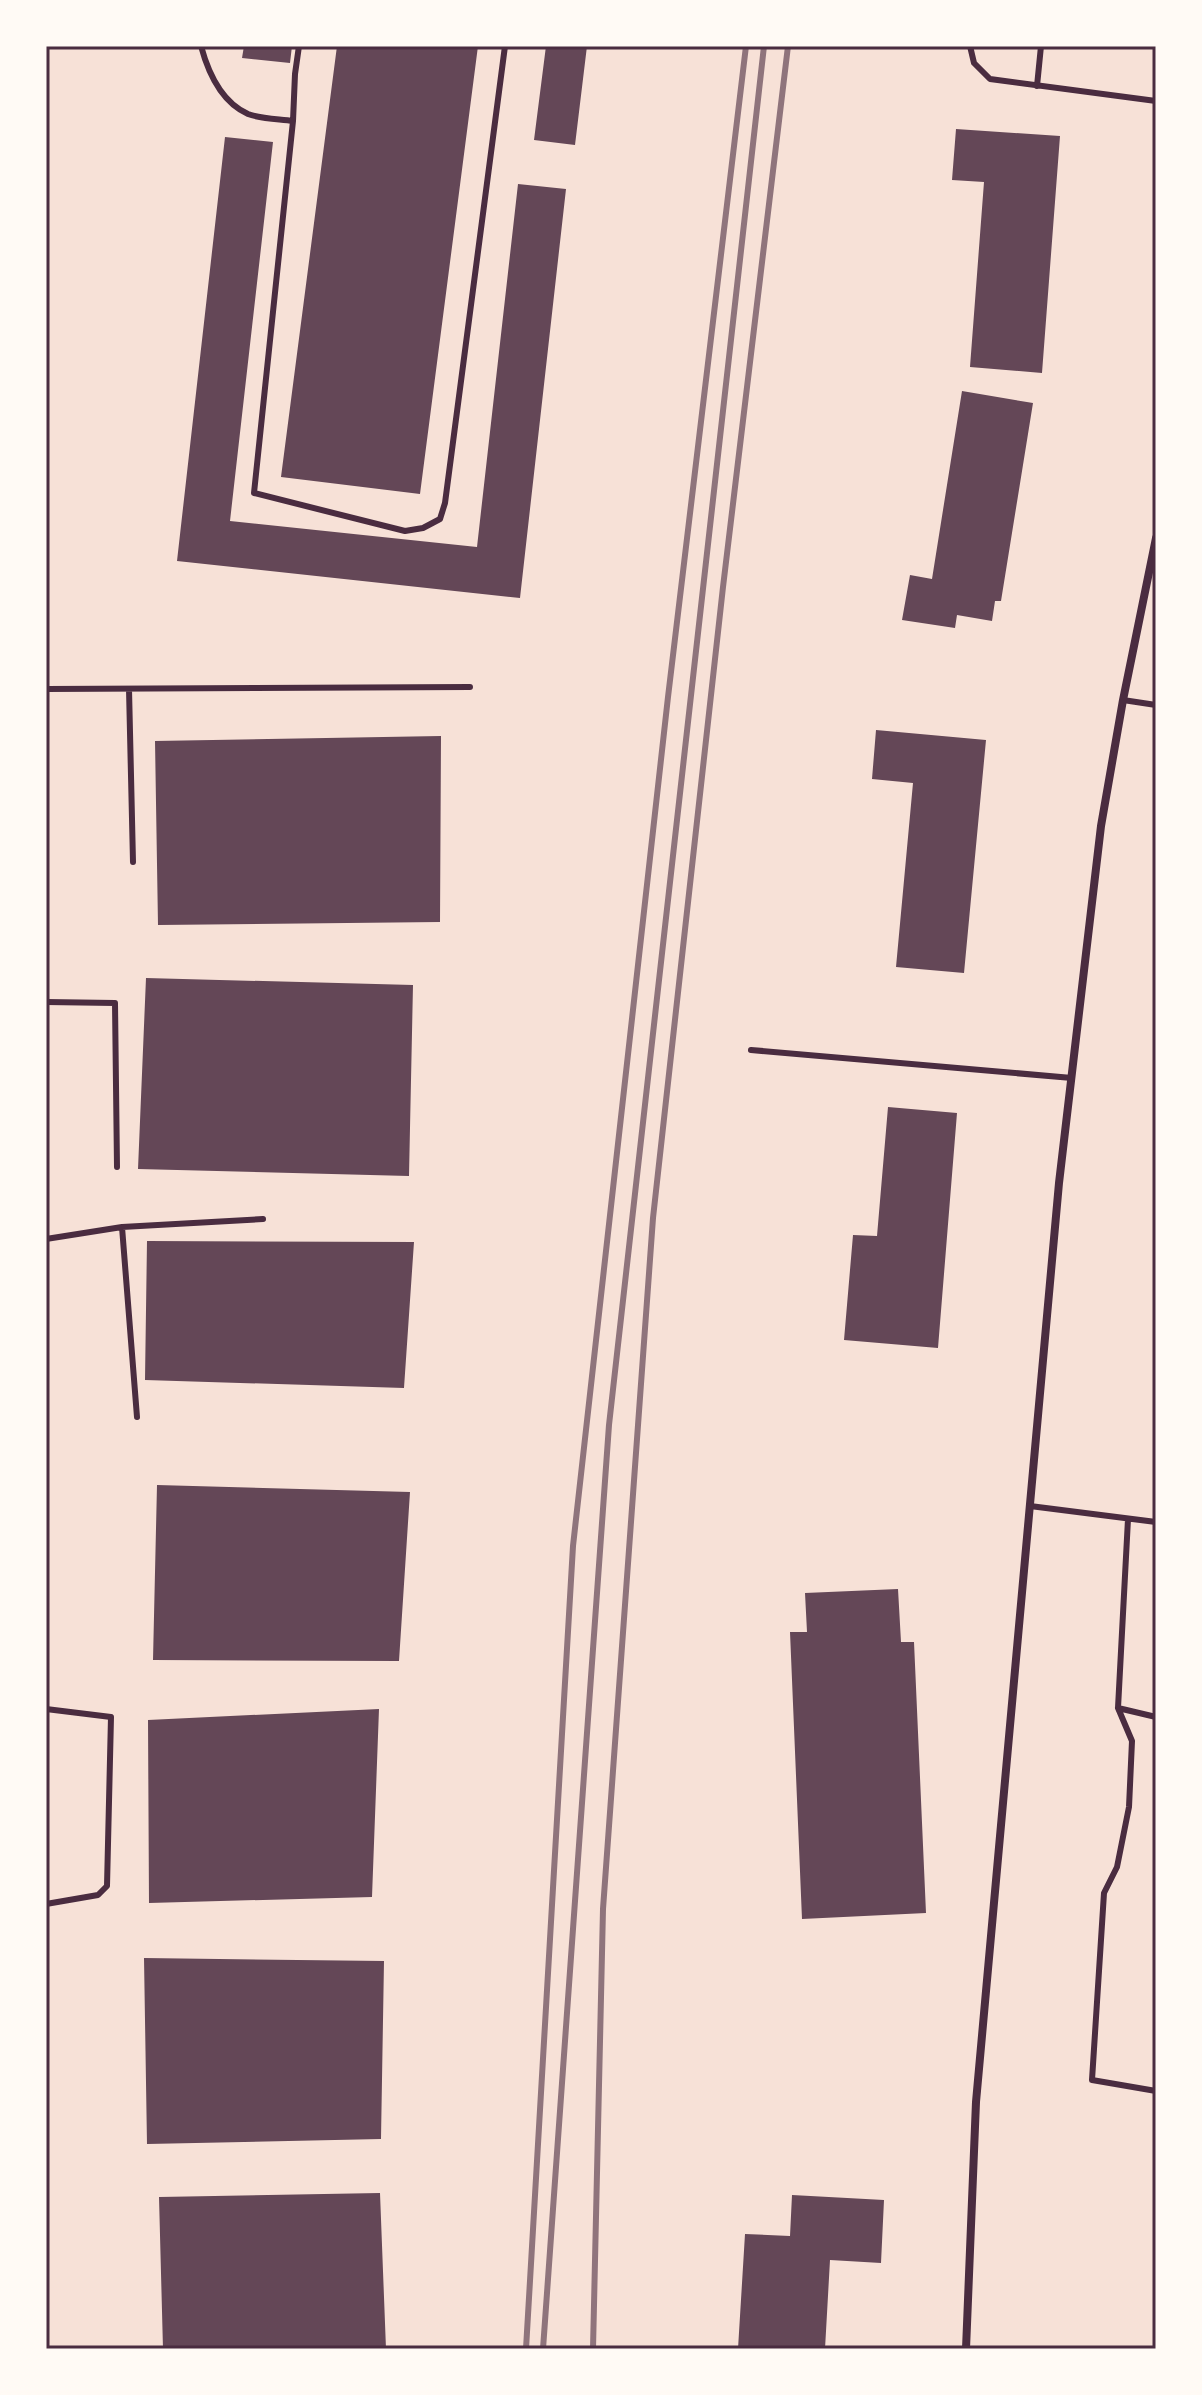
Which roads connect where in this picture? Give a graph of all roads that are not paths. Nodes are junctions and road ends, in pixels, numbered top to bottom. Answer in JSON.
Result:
{"nodes":[{"id":1,"x":201,"y":46,"type":"edge"},
{"id":2,"x":299,"y":46,"type":"edge"},
{"id":3,"x":505,"y":46,"type":"edge"},
{"id":4,"x":970,"y":46,"type":"edge"},
{"id":5,"x":1041,"y":46,"type":"edge"},
{"id":6,"x":1037,"y":86,"type":"junction"},
{"id":7,"x":1156,"y":101,"type":"edge"},
{"id":8,"x":293,"y":121,"type":"junction"},
{"id":9,"x":1156,"y":538,"type":"edge"},
{"id":10,"x":470,"y":687,"type":"dead end"},
{"id":11,"x":46,"y":689,"type":"edge"},
{"id":12,"x":129,"y":689,"type":"junction"},
{"id":13,"x":1123,"y":700,"type":"junction"},
{"id":14,"x":1156,"y":705,"type":"edge"},
{"id":15,"x":133,"y":862,"type":"dead end"},
{"id":16,"x":46,"y":1002,"type":"edge"},
{"id":17,"x":751,"y":1050,"type":"dead end"},
{"id":18,"x":1072,"y":1078,"type":"junction"},
{"id":19,"x":117,"y":1167,"type":"dead end"},
{"id":20,"x":263,"y":1219,"type":"dead end"},
{"id":21,"x":122,"y":1227,"type":"junction"},
{"id":22,"x":46,"y":1239,"type":"edge"},
{"id":23,"x":137,"y":1417,"type":"dead end"},
{"id":24,"x":1030,"y":1506,"type":"junction"},
{"id":25,"x":1128,"y":1519,"type":"junction"},
{"id":26,"x":1156,"y":1522,"type":"edge"},
{"id":27,"x":1118,"y":1708,"type":"junction"},
{"id":28,"x":46,"y":1709,"type":"edge"},
{"id":29,"x":1156,"y":1717,"type":"edge"},
{"id":30,"x":46,"y":1904,"type":"edge"},
{"id":31,"x":1156,"y":2091,"type":"edge"},
{"id":32,"x":966,"y":2349,"type":"edge"}],
"edges":[{"from":1,"to":8,"type":"lane"},
{"from":2,"to":8,"type":"lane"},
{"from":3,"to":8,"type":"lane"},
{"from":4,"to":6,"type":"lane"},
{"from":5,"to":6,"type":"lane"},
{"from":6,"to":7,"type":"lane"},
{"from":9,"to":13,"type":"street"},
{"from":10,"to":12,"type":"lane"},
{"from":11,"to":12,"type":"lane"},
{"from":12,"to":15,"type":"lane"},
{"from":13,"to":14,"type":"lane"},
{"from":13,"to":18,"type":"street"},
{"from":16,"to":19,"type":"lane"},
{"from":17,"to":18,"type":"lane"},
{"from":18,"to":24,"type":"street"},
{"from":20,"to":21,"type":"lane"},
{"from":21,"to":22,"type":"lane"},
{"from":21,"to":23,"type":"lane"},
{"from":24,"to":25,"type":"lane"},
{"from":24,"to":32,"type":"street"},
{"from":25,"to":26,"type":"lane"},
{"from":25,"to":27,"type":"lane"},
{"from":27,"to":29,"type":"lane"},
{"from":27,"to":31,"type":"lane"},
{"from":28,"to":30,"type":"lane"}]}
